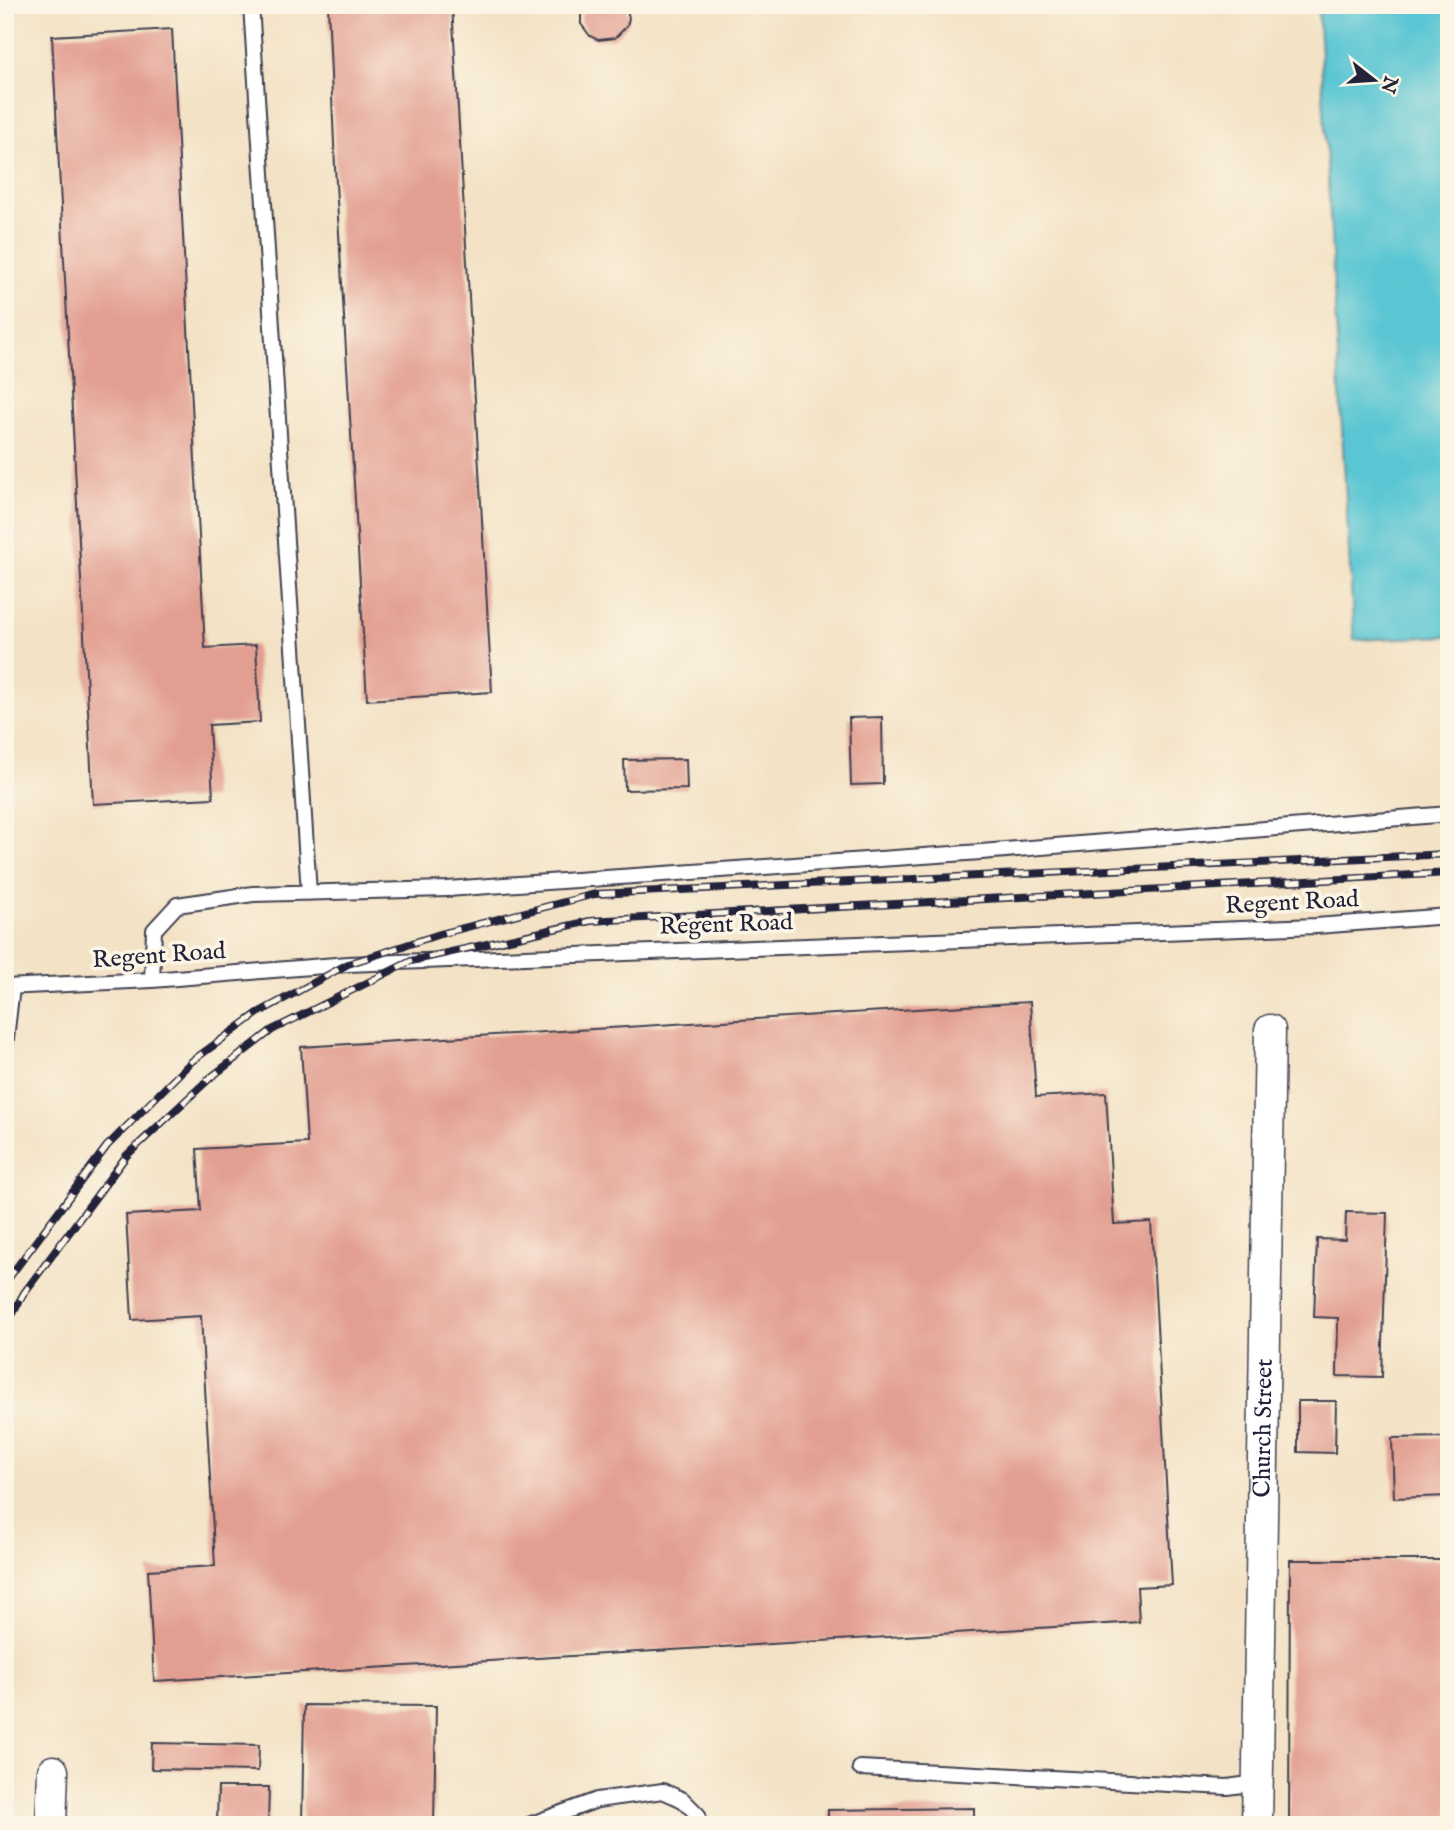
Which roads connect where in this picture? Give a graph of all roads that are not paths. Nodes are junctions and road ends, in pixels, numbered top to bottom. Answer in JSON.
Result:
{"nodes":[{"id":1,"x":251,"y":5,"type":"edge"},
{"id":2,"x":1449,"y":814,"type":"edge"},
{"id":3,"x":309,"y":893,"type":"junction"},
{"id":4,"x":1449,"y":916,"type":"edge"},
{"id":5,"x":152,"y":980,"type":"junction"},
{"id":6,"x":9,"y":987,"type":"edge"},
{"id":7,"x":1270,"y":1030,"type":"dead end"},
{"id":8,"x":5,"y":1047,"type":"edge"},
{"id":9,"x":860,"y":1769,"type":"dead end"},
{"id":10,"x":53,"y":1771,"type":"dead end"},
{"id":11,"x":1257,"y":1783,"type":"junction"},
{"id":12,"x":51,"y":1825,"type":"edge"},
{"id":13,"x":529,"y":1825,"type":"edge"},
{"id":14,"x":699,"y":1825,"type":"edge"},
{"id":15,"x":1257,"y":1825,"type":"edge"}],
"edges":[{"from":1,"to":3,"type":"lane"},
{"from":2,"to":3,"type":"lane"},
{"from":3,"to":5,"type":"lane"},
{"from":4,"to":5,"type":"lane","name":"Regent Road"},
{"from":5,"to":6,"type":"lane","name":"Regent Road"},
{"from":6,"to":8,"type":"lane"},
{"from":7,"to":11,"type":"street","name":"Church Street"},
{"from":9,"to":11,"type":"lane"},
{"from":10,"to":12,"type":"street"},
{"from":11,"to":15,"type":"street","name":"Church Street"},
{"from":13,"to":14,"type":"lane"}]}
